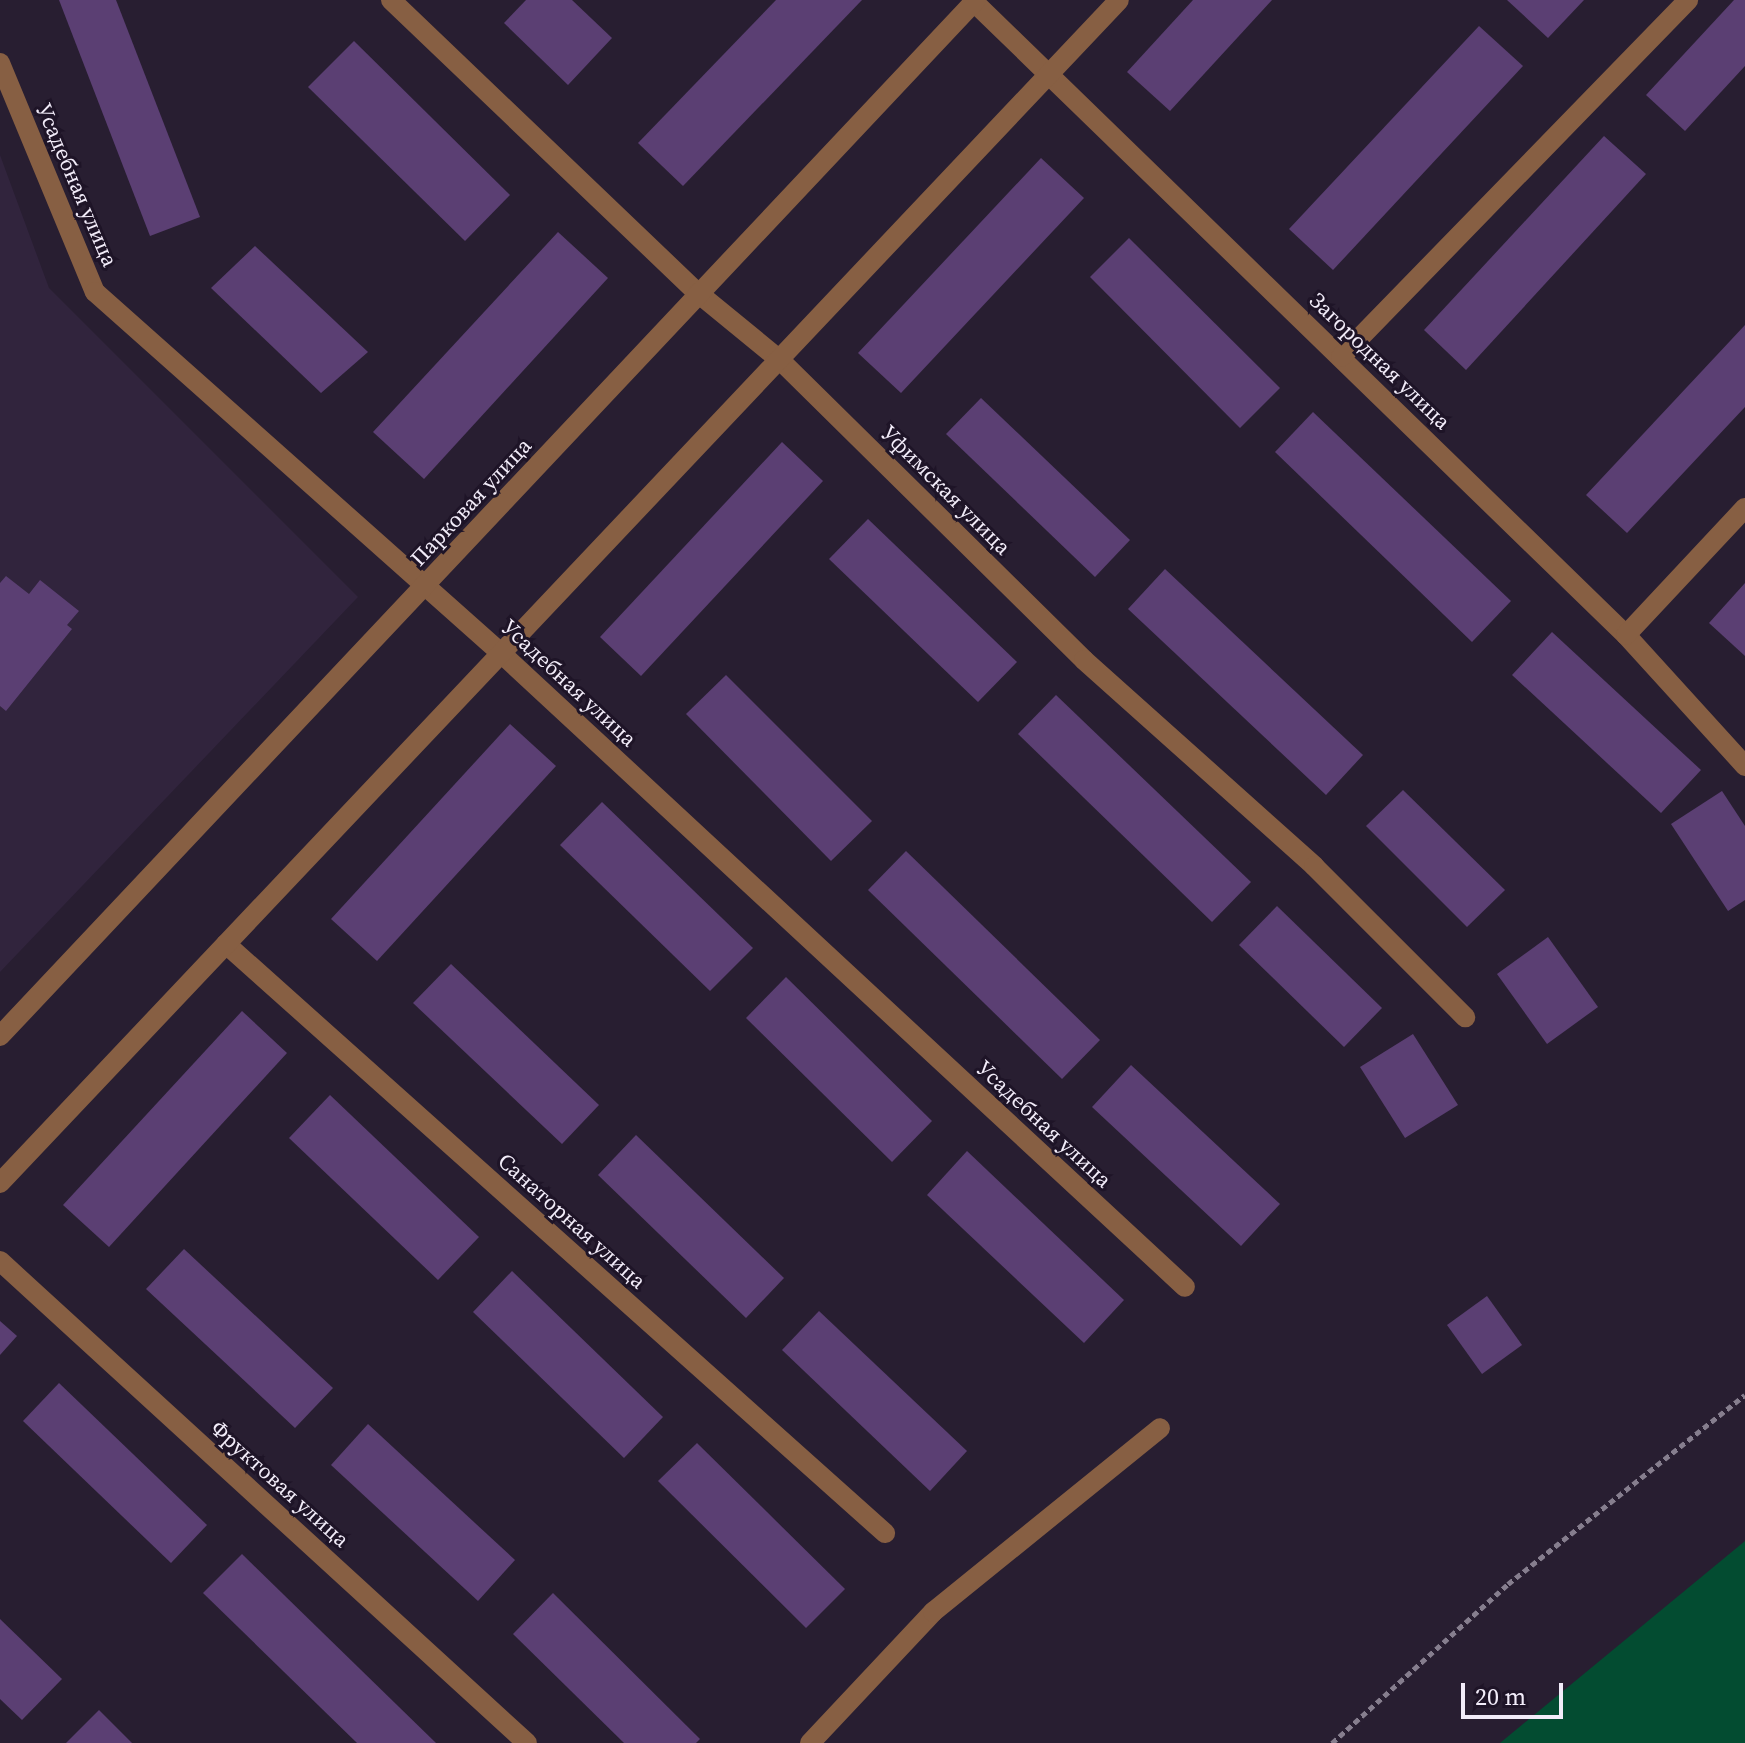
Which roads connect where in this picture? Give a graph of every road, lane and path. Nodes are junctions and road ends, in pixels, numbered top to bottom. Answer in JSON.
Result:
{"nodes":[{"id":1,"x":391,"y":0,"type":"edge"},
{"id":2,"x":1119,"y":0,"type":"edge"},
{"id":3,"x":1688,"y":0,"type":"edge"},
{"id":4,"x":974,"y":1,"type":"edge"},
{"id":5,"x":0,"y":63,"type":"edge"},
{"id":6,"x":1051,"y":74,"type":"junction"},
{"id":7,"x":698,"y":293,"type":"junction"},
{"id":8,"x":1341,"y":357,"type":"junction"},
{"id":9,"x":780,"y":360,"type":"junction"},
{"id":10,"x":1745,"y":508,"type":"edge"},
{"id":11,"x":426,"y":585,"type":"junction"},
{"id":12,"x":1626,"y":635,"type":"junction"},
{"id":13,"x":502,"y":654,"type":"junction"},
{"id":14,"x":1745,"y":766,"type":"edge"},
{"id":15,"x":226,"y":944,"type":"junction"},
{"id":16,"x":1465,"y":1017,"type":"dead end"},
{"id":17,"x":0,"y":1036,"type":"edge"},
{"id":18,"x":0,"y":1183,"type":"edge"},
{"id":19,"x":0,"y":1261,"type":"edge"},
{"id":20,"x":1185,"y":1287,"type":"dead end"},
{"id":21,"x":1745,"y":1395,"type":"edge"},
{"id":22,"x":1160,"y":1428,"type":"dead end"},
{"id":23,"x":885,"y":1533,"type":"dead end"},
{"id":24,"x":527,"y":1743,"type":"edge"},
{"id":25,"x":810,"y":1743,"type":"edge"},
{"id":26,"x":1332,"y":1743,"type":"edge"}],
"edges":[{"from":1,"to":7,"type":"street","name":"Уфимская улица"},
{"from":2,"to":6,"type":"street"},
{"from":3,"to":8,"type":"street"},
{"from":4,"to":6,"type":"street","name":"Загородная улица"},
{"from":4,"to":7,"type":"street","name":"Парковая улица"},
{"from":5,"to":11,"type":"street","name":"Усадебная улица"},
{"from":6,"to":8,"type":"street","name":"Загородная улица"},
{"from":6,"to":9,"type":"street"},
{"from":7,"to":9,"type":"street","name":"Уфимская улица"},
{"from":7,"to":11,"type":"street","name":"Парковая улица"},
{"from":8,"to":12,"type":"street","name":"Загородная улица"},
{"from":9,"to":13,"type":"street"},
{"from":9,"to":16,"type":"street","name":"Уфимская улица"},
{"from":10,"to":12,"type":"street"},
{"from":11,"to":13,"type":"street","name":"Усадебная улица"},
{"from":11,"to":17,"type":"street","name":"Парковая улица"},
{"from":12,"to":14,"type":"street","name":"Загородная улица"},
{"from":13,"to":15,"type":"street"},
{"from":13,"to":20,"type":"street","name":"Усадебная улица"},
{"from":15,"to":18,"type":"street"},
{"from":15,"to":23,"type":"street","name":"Санаторная улица"},
{"from":19,"to":24,"type":"street","name":"Фруктовая улица"},
{"from":21,"to":26,"type":"path"},
{"from":22,"to":25,"type":"street"}]}
